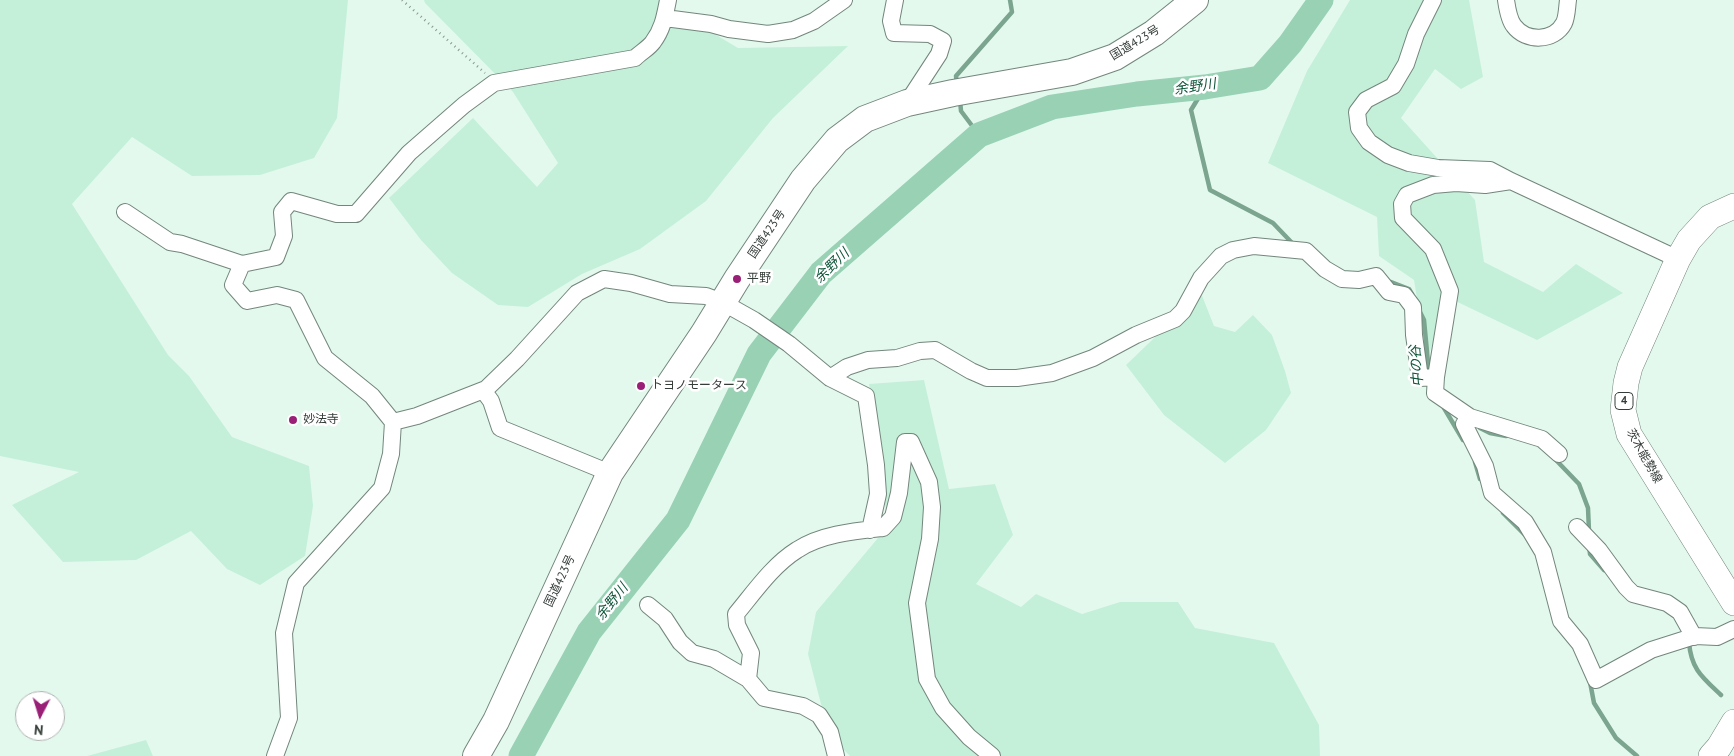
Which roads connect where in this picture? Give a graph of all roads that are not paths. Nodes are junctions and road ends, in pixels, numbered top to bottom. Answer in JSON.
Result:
{"nodes":[{"id":1,"x":668,"y":0,"type":"edge"},
{"id":2,"x":844,"y":0,"type":"edge"},
{"id":3,"x":895,"y":0,"type":"edge"},
{"id":4,"x":1195,"y":0,"type":"edge"},
{"id":5,"x":1433,"y":0,"type":"edge"},
{"id":6,"x":1506,"y":0,"type":"edge"},
{"id":7,"x":1568,"y":0,"type":"edge"},
{"id":8,"x":665,"y":18,"type":"junction"},
{"id":9,"x":906,"y":103,"type":"junction"},
{"id":10,"x":1511,"y":181,"type":"junction"},
{"id":11,"x":1734,"y":206,"type":"edge"},
{"id":12,"x":124,"y":212,"type":"dead end"},
{"id":13,"x":1678,"y":259,"type":"junction"},
{"id":14,"x":242,"y":264,"type":"junction"},
{"id":15,"x":722,"y":302,"type":"junction"},
{"id":16,"x":1436,"y":377,"type":"junction"},
{"id":17,"x":830,"y":378,"type":"junction"},
{"id":18,"x":484,"y":390,"type":"junction"},
{"id":19,"x":1470,"y":418,"type":"junction"},
{"id":20,"x":393,"y":422,"type":"junction"},
{"id":21,"x":1559,"y":454,"type":"dead end"},
{"id":22,"x":610,"y":473,"type":"junction"},
{"id":23,"x":1577,"y":527,"type":"dead end"},
{"id":24,"x":870,"y":530,"type":"junction"},
{"id":25,"x":1734,"y":603,"type":"edge"},
{"id":26,"x":648,"y":605,"type":"dead end"},
{"id":27,"x":1734,"y":629,"type":"edge"},
{"id":28,"x":1694,"y":636,"type":"junction"},
{"id":29,"x":748,"y":678,"type":"junction"},
{"id":30,"x":1734,"y":722,"type":"edge"},
{"id":31,"x":275,"y":756,"type":"edge"},
{"id":32,"x":476,"y":756,"type":"edge"},
{"id":33,"x":836,"y":756,"type":"edge"},
{"id":34,"x":992,"y":756,"type":"edge"},
{"id":35,"x":1711,"y":756,"type":"edge"}],
"edges":[{"from":1,"to":8,"type":"street"},
{"from":2,"to":8,"type":"street"},
{"from":3,"to":9,"type":"street"},
{"from":4,"to":9,"type":"highway","name":"国道423号"},
{"from":5,"to":10,"type":"street"},
{"from":6,"to":7,"type":"street"},
{"from":8,"to":14,"type":"street"},
{"from":9,"to":15,"type":"highway","name":"国道423号"},
{"from":10,"to":13,"type":"street"},
{"from":10,"to":16,"type":"street"},
{"from":11,"to":13,"type":"main road","name":"茨木能勢線","number":"4"},
{"from":12,"to":14,"type":"street"},
{"from":13,"to":25,"type":"main road","name":"茨木能勢線","number":"4"},
{"from":14,"to":20,"type":"street"},
{"from":15,"to":17,"type":"street"},
{"from":15,"to":18,"type":"street"},
{"from":15,"to":22,"type":"highway","name":"国道423号"},
{"from":16,"to":17,"type":"street"},
{"from":16,"to":19,"type":"street"},
{"from":17,"to":24,"type":"street"},
{"from":18,"to":20,"type":"street"},
{"from":18,"to":22,"type":"street"},
{"from":19,"to":21,"type":"street"},
{"from":19,"to":28,"type":"street"},
{"from":20,"to":31,"type":"street"},
{"from":22,"to":32,"type":"highway","name":"国道423号"},
{"from":23,"to":28,"type":"street"},
{"from":24,"to":29,"type":"street"},
{"from":24,"to":34,"type":"street"},
{"from":26,"to":29,"type":"street"},
{"from":27,"to":28,"type":"street"},
{"from":29,"to":33,"type":"street"},
{"from":30,"to":35,"type":"main road"}]}
